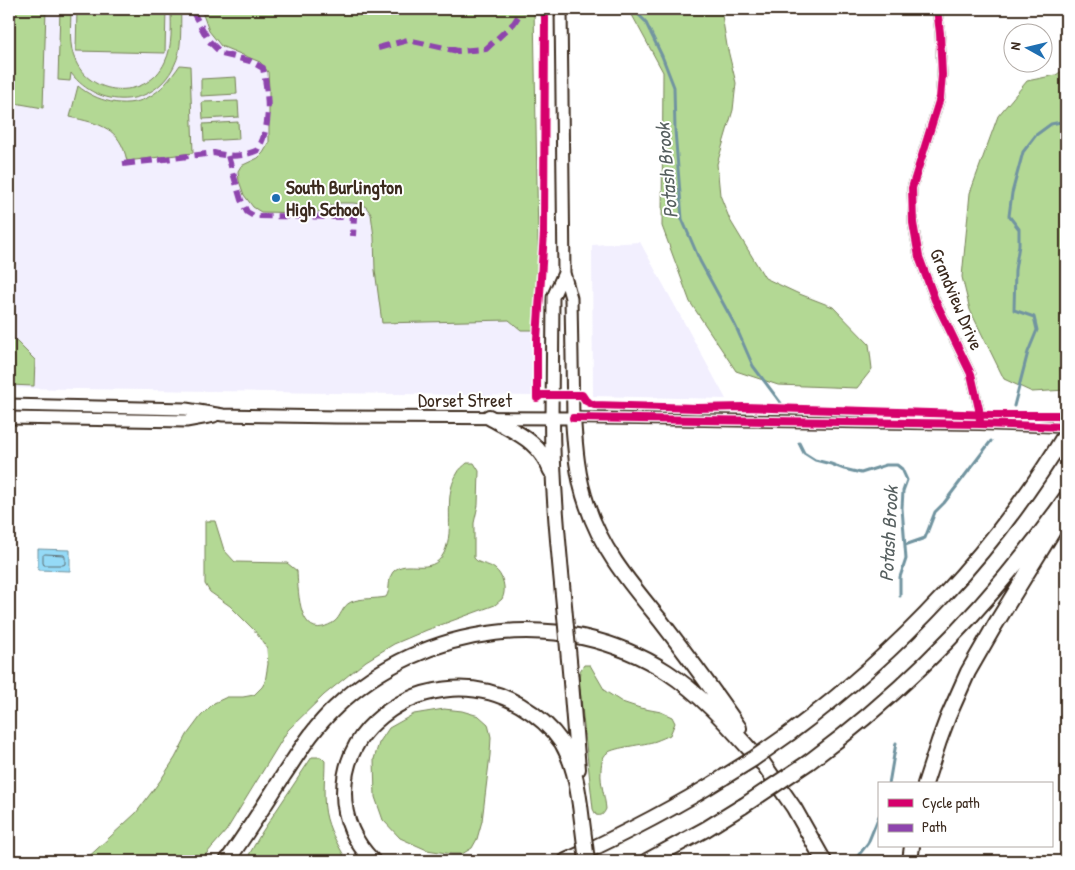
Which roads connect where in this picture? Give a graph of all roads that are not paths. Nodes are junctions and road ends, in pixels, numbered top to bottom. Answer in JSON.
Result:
{"nodes":[{"id":1,"x":561,"y":9,"type":"edge"},
{"id":2,"x":937,"y":9,"type":"edge"},
{"id":3,"x":564,"y":273,"type":"junction"},
{"id":4,"x":9,"y":405,"type":"edge"},
{"id":5,"x":223,"y":415,"type":"junction"},
{"id":6,"x":488,"y":417,"type":"junction"},
{"id":7,"x":9,"y":418,"type":"edge"},
{"id":8,"x":552,"y":418,"type":"junction"},
{"id":9,"x":573,"y":418,"type":"junction"},
{"id":10,"x":980,"y":424,"type":"junction"},
{"id":11,"x":1066,"y":427,"type":"edge"},
{"id":12,"x":1066,"y":433,"type":"edge"},
{"id":13,"x":554,"y":484,"type":"junction"},
{"id":14,"x":1066,"y":498,"type":"edge"},
{"id":15,"x":1066,"y":509,"type":"edge"},
{"id":16,"x":762,"y":763,"type":"junction"},
{"id":17,"x":926,"y":782,"type":"edge"},
{"id":18,"x":580,"y":805,"type":"junction"},
{"id":19,"x":912,"y":848,"type":"edge"},
{"id":20,"x":584,"y":858,"type":"edge"},
{"id":21,"x":227,"y":861,"type":"edge"},
{"id":22,"x":373,"y":861,"type":"edge"},
{"id":23,"x":561,"y":861,"type":"edge"},
{"id":24,"x":566,"y":861,"type":"edge"},
{"id":25,"x":647,"y":861,"type":"edge"},
{"id":26,"x":824,"y":861,"type":"edge"},
{"id":27,"x":910,"y":861,"type":"edge"}],
"edges":[{"from":1,"to":3,"type":"main road"},
{"from":2,"to":10,"type":"street","name":"Grandview Drive"},
{"from":3,"to":8,"type":"main road"},
{"from":3,"to":9,"type":"main road"},
{"from":4,"to":5,"type":"main road","name":"Dorset Street"},
{"from":5,"to":6,"type":"main road","name":"Dorset Street"},
{"from":5,"to":7,"type":"main road","name":"Dorset Street"},
{"from":6,"to":8,"type":"main road","name":"Dorset Street"},
{"from":6,"to":13,"type":"highway"},
{"from":8,"to":9,"type":"main road","name":"Dorset Street"},
{"from":8,"to":13,"type":"highway"},
{"from":9,"to":10,"type":"street","name":"Dorset Street"},
{"from":9,"to":16,"type":"highway"},
{"from":10,"to":11,"type":"street","name":"Dorset Street"},
{"from":12,"to":20,"type":"highway","bridge":true},
{"from":13,"to":18,"type":"highway","bridge":true},
{"from":14,"to":25,"type":"highway","bridge":true},
{"from":15,"to":17,"type":"highway"},
{"from":16,"to":21,"type":"highway"},
{"from":16,"to":26,"type":"highway"},
{"from":18,"to":20,"type":"highway","bridge":true},
{"from":18,"to":22,"type":"highway"},
{"from":19,"to":27,"type":"highway"},
{"from":20,"to":23,"type":"highway"},
{"from":20,"to":24,"type":"highway"}]}
